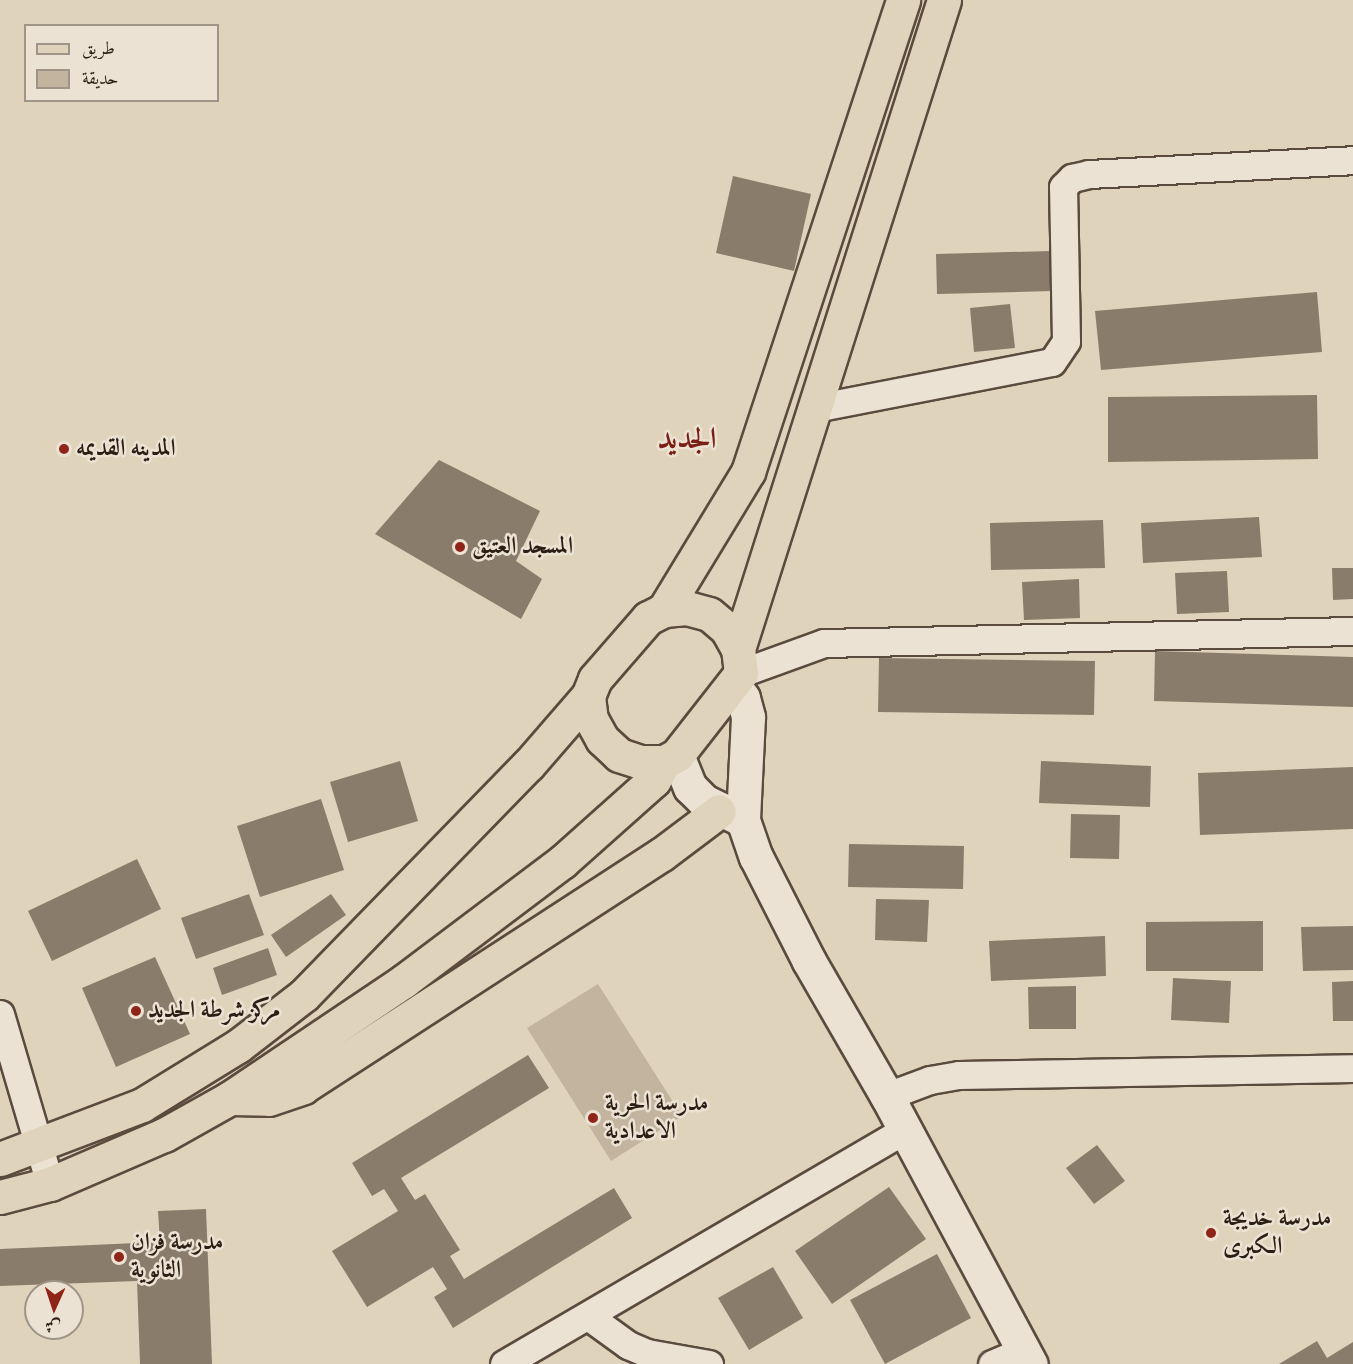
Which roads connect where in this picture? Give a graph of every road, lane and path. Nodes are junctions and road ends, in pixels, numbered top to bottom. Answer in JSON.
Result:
{"nodes":[{"id":1,"x":903,"y":0,"type":"edge"},
{"id":2,"x":944,"y":0,"type":"edge"},
{"id":3,"x":1353,"y":160,"type":"edge"},
{"id":4,"x":815,"y":408,"type":"junction"},
{"id":5,"x":664,"y":610,"type":"junction"},
{"id":6,"x":1353,"y":631,"type":"edge"},
{"id":7,"x":737,"y":669,"type":"junction"},
{"id":8,"x":588,"y":696,"type":"junction"},
{"id":9,"x":671,"y":759,"type":"junction"},
{"id":10,"x":731,"y":815,"type":"junction"},
{"id":11,"x":0,"y":1014,"type":"edge"},
{"id":12,"x":1353,"y":1068,"type":"edge"},
{"id":13,"x":888,"y":1096,"type":"junction"},
{"id":14,"x":230,"y":1098,"type":"junction"},
{"id":15,"x":905,"y":1130,"type":"junction"},
{"id":16,"x":38,"y":1148,"type":"junction"},
{"id":17,"x":0,"y":1159,"type":"edge"},
{"id":18,"x":50,"y":1184,"type":"junction"},
{"id":19,"x":0,"y":1197,"type":"edge"},
{"id":20,"x":588,"y":1316,"type":"junction"},
{"id":21,"x":1027,"y":1357,"type":"edge"},
{"id":22,"x":504,"y":1364,"type":"edge"},
{"id":23,"x":709,"y":1364,"type":"edge"},
{"id":24,"x":992,"y":1364,"type":"edge"}],
"edges":[{"from":1,"to":5,"type":"main road"},
{"from":2,"to":4,"type":"main road"},
{"from":3,"to":4,"type":"street"},
{"from":4,"to":7,"type":"main road"},
{"from":5,"to":7,"type":"main road"},
{"from":5,"to":8,"type":"main road"},
{"from":6,"to":7,"type":"street"},
{"from":7,"to":9,"type":"main road"},
{"from":7,"to":10,"type":"street"},
{"from":8,"to":9,"type":"main road"},
{"from":8,"to":16,"type":"main road"},
{"from":9,"to":10,"type":"street"},
{"from":9,"to":14,"type":"main road"},
{"from":10,"to":13,"type":"street"},
{"from":10,"to":14,"type":"main road"},
{"from":11,"to":16,"type":"street"},
{"from":12,"to":13,"type":"street"},
{"from":13,"to":15,"type":"street"},
{"from":14,"to":18,"type":"main road"},
{"from":15,"to":20,"type":"street"},
{"from":15,"to":21,"type":"street"},
{"from":16,"to":17,"type":"main road"},
{"from":16,"to":18,"type":"street"},
{"from":18,"to":19,"type":"main road"},
{"from":20,"to":22,"type":"street"},
{"from":20,"to":23,"type":"street"},
{"from":21,"to":24,"type":"street"}]}
